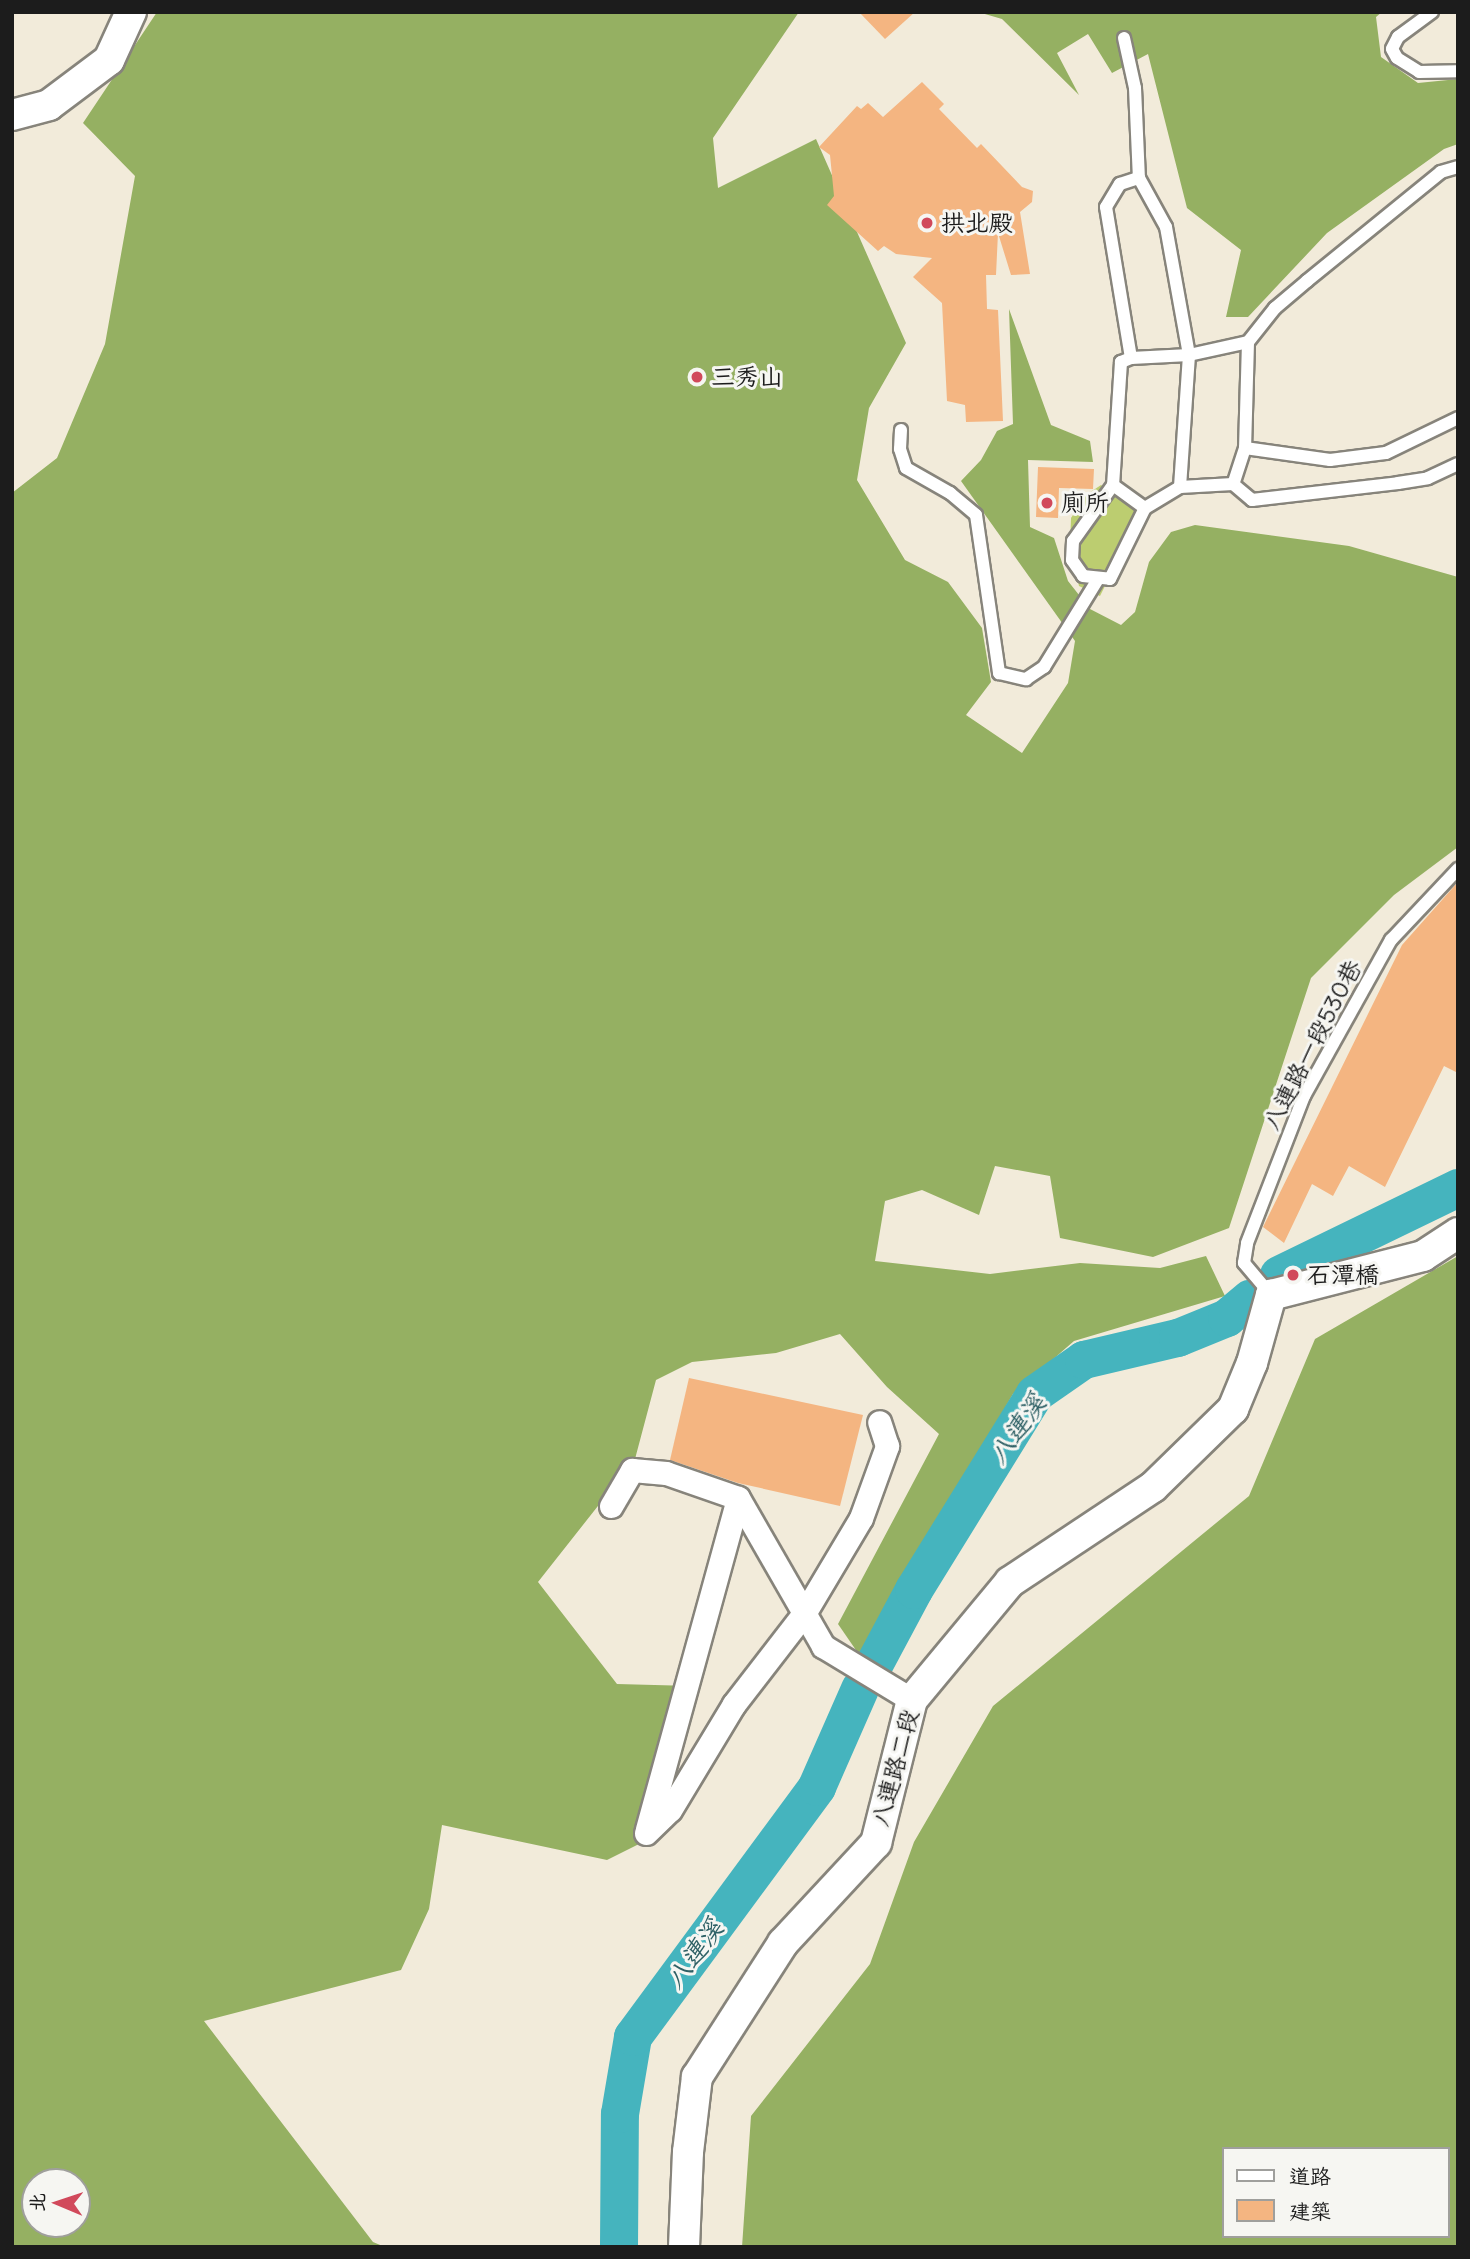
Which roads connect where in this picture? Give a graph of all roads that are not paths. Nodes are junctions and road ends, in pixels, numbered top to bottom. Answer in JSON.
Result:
{"nodes":[{"id":1,"x":131,"y":12,"type":"edge"},
{"id":2,"x":1432,"y":12,"type":"edge"},
{"id":3,"x":1124,"y":38,"type":"dead end"},
{"id":4,"x":1458,"y":71,"type":"edge"},
{"id":5,"x":16,"y":116,"type":"edge"},
{"id":6,"x":1458,"y":167,"type":"edge"},
{"id":7,"x":1139,"y":178,"type":"junction"},
{"id":8,"x":1248,"y":342,"type":"junction"},
{"id":9,"x":1189,"y":355,"type":"junction"},
{"id":10,"x":1131,"y":358,"type":"junction"},
{"id":11,"x":1458,"y":418,"type":"edge"},
{"id":12,"x":901,"y":430,"type":"dead end"},
{"id":13,"x":1244,"y":448,"type":"junction"},
{"id":14,"x":1458,"y":464,"type":"edge"},
{"id":15,"x":1233,"y":484,"type":"junction"},
{"id":16,"x":1113,"y":485,"type":"junction"},
{"id":17,"x":1181,"y":487,"type":"junction"},
{"id":18,"x":1145,"y":508,"type":"junction"},
{"id":19,"x":1097,"y":581,"type":"junction"},
{"id":20,"x":1458,"y":869,"type":"edge"},
{"id":21,"x":1458,"y":1233,"type":"edge"},
{"id":22,"x":1271,"y":1295,"type":"junction"},
{"id":23,"x":879,"y":1422,"type":"dead end"},
{"id":24,"x":738,"y":1498,"type":"junction"},
{"id":25,"x":611,"y":1506,"type":"dead end"},
{"id":26,"x":805,"y":1612,"type":"junction"},
{"id":27,"x":912,"y":1700,"type":"junction"},
{"id":28,"x":684,"y":2247,"type":"edge"}],
"edges":[{"from":1,"to":5,"type":"street"},
{"from":2,"to":4,"type":"lane"},
{"from":3,"to":7,"type":"lane"},
{"from":6,"to":8,"type":"lane"},
{"from":7,"to":9,"type":"lane"},
{"from":7,"to":10,"type":"lane"},
{"from":8,"to":9,"type":"lane"},
{"from":8,"to":13,"type":"lane"},
{"from":9,"to":10,"type":"lane"},
{"from":9,"to":17,"type":"lane"},
{"from":10,"to":16,"type":"lane"},
{"from":11,"to":13,"type":"lane"},
{"from":12,"to":19,"type":"lane"},
{"from":13,"to":15,"type":"lane"},
{"from":14,"to":15,"type":"lane"},
{"from":15,"to":17,"type":"lane"},
{"from":16,"to":18,"type":"lane"},
{"from":16,"to":19,"type":"lane"},
{"from":17,"to":18,"type":"lane"},
{"from":18,"to":19,"type":"lane"},
{"from":20,"to":22,"type":"lane","name":"八連路一段530巷"},
{"from":21,"to":22,"type":"street"},
{"from":22,"to":27,"type":"street","name":"八連路二段"},
{"from":23,"to":26,"type":"street"},
{"from":24,"to":25,"type":"street"},
{"from":24,"to":26,"type":"street"},
{"from":24,"to":26,"type":"street"},
{"from":26,"to":27,"type":"street"},
{"from":27,"to":28,"type":"street","name":"八連路二段"}]}
